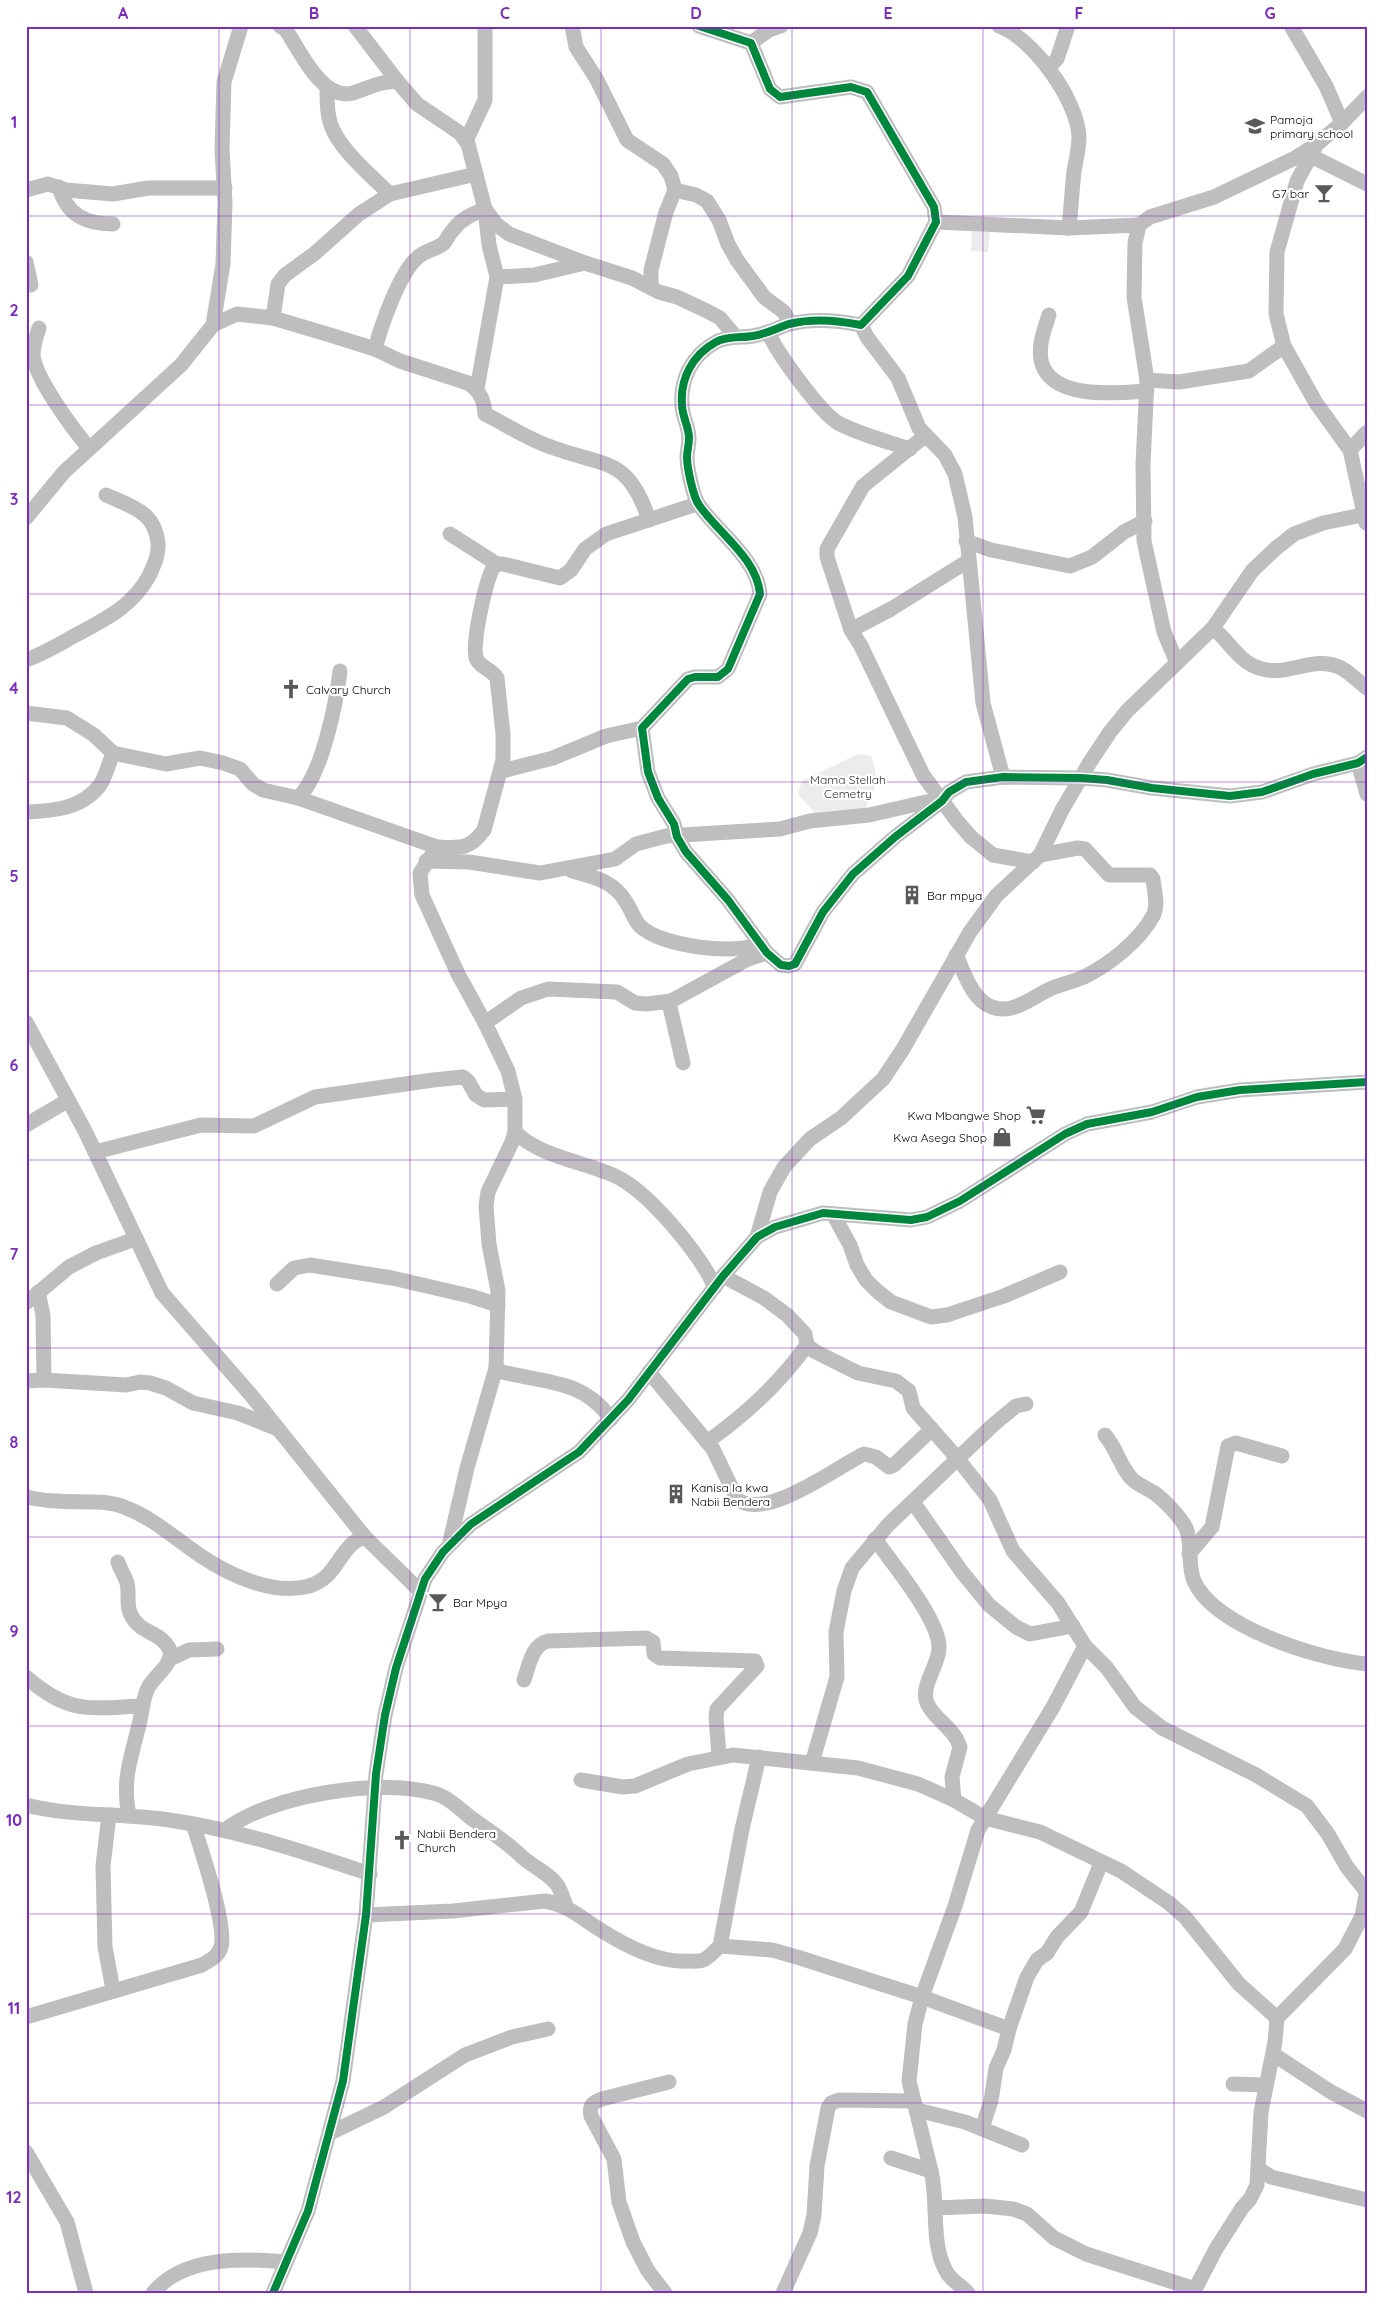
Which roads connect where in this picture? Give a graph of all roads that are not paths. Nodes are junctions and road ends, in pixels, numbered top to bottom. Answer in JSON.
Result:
{"nodes":[{"id":1,"x":241,"y":26,"type":"edge"},
{"id":2,"x":280,"y":26,"type":"edge"},
{"id":3,"x":355,"y":26,"type":"edge"},
{"id":4,"x":485,"y":26,"type":"edge"},
{"id":5,"x":572,"y":26,"type":"edge"},
{"id":6,"x":700,"y":26,"type":"edge"},
{"id":7,"x":755,"y":26,"type":"edge"},
{"id":8,"x":781,"y":26,"type":"edge"},
{"id":9,"x":999,"y":26,"type":"edge"},
{"id":10,"x":1068,"y":26,"type":"edge"},
{"id":11,"x":1290,"y":26,"type":"edge"},
{"id":12,"x":751,"y":43,"type":"junction"},
{"id":13,"x":1048,"y":68,"type":"junction"},
{"id":14,"x":398,"y":82,"type":"junction"},
{"id":15,"x":328,"y":88,"type":"junction"},
{"id":16,"x":1367,"y":97,"type":"edge"},
{"id":17,"x":1342,"y":123,"type":"junction"},
{"id":18,"x":466,"y":141,"type":"junction"},
{"id":19,"x":1314,"y":150,"type":"junction"},
{"id":20,"x":476,"y":174,"type":"junction"},
{"id":21,"x":1367,"y":184,"type":"edge"},
{"id":22,"x":59,"y":187,"type":"junction"},
{"id":23,"x":225,"y":188,"type":"junction"},
{"id":24,"x":26,"y":190,"type":"edge"},
{"id":25,"x":674,"y":190,"type":"junction"},
{"id":26,"x":390,"y":194,"type":"junction"},
{"id":27,"x":485,"y":210,"type":"junction"},
{"id":28,"x":936,"y":222,"type":"junction"},
{"id":29,"x":114,"y":224,"type":"dead end"},
{"id":30,"x":1139,"y":225,"type":"junction"},
{"id":31,"x":1069,"y":228,"type":"junction"},
{"id":32,"x":26,"y":262,"type":"edge"},
{"id":33,"x":585,"y":263,"type":"junction"},
{"id":34,"x":498,"y":277,"type":"junction"},
{"id":35,"x":31,"y":284,"type":"dead end"},
{"id":36,"x":651,"y":288,"type":"junction"},
{"id":37,"x":1049,"y":315,"type":"dead end"},
{"id":38,"x":273,"y":318,"type":"junction"},
{"id":39,"x":790,"y":324,"type":"junction"},
{"id":40,"x":213,"y":325,"type":"junction"},
{"id":41,"x":860,"y":325,"type":"junction"},
{"id":42,"x":39,"y":328,"type":"dead end"},
{"id":43,"x":768,"y":332,"type":"junction"},
{"id":44,"x":736,"y":337,"type":"junction"},
{"id":45,"x":1284,"y":346,"type":"junction"},
{"id":46,"x":375,"y":349,"type":"junction"},
{"id":47,"x":1147,"y":385,"type":"junction"},
{"id":48,"x":477,"y":390,"type":"junction"},
{"id":49,"x":1367,"y":432,"type":"edge"},
{"id":50,"x":925,"y":436,"type":"junction"},
{"id":51,"x":88,"y":447,"type":"junction"},
{"id":52,"x":910,"y":449,"type":"junction"},
{"id":53,"x":1350,"y":450,"type":"junction"},
{"id":54,"x":106,"y":495,"type":"dead end"},
{"id":55,"x":697,"y":504,"type":"junction"},
{"id":56,"x":26,"y":518,"type":"edge"},
{"id":57,"x":1366,"y":518,"type":"edge"},
{"id":58,"x":649,"y":520,"type":"junction"},
{"id":59,"x":1145,"y":521,"type":"junction"},
{"id":60,"x":450,"y":534,"type":"dead end"},
{"id":61,"x":966,"y":541,"type":"junction"},
{"id":62,"x":968,"y":561,"type":"junction"},
{"id":63,"x":497,"y":564,"type":"junction"},
{"id":64,"x":1213,"y":628,"type":"junction"},
{"id":65,"x":851,"y":630,"type":"junction"},
{"id":66,"x":26,"y":660,"type":"edge"},
{"id":67,"x":1177,"y":662,"type":"junction"},
{"id":68,"x":340,"y":671,"type":"dead end"},
{"id":69,"x":1367,"y":688,"type":"edge"},
{"id":70,"x":26,"y":713,"type":"edge"},
{"id":71,"x":642,"y":728,"type":"junction"},
{"id":72,"x":113,"y":753,"type":"junction"},
{"id":73,"x":1362,"y":760,"type":"edge"},
{"id":74,"x":502,"y":771,"type":"junction"},
{"id":75,"x":1003,"y":778,"type":"junction"},
{"id":76,"x":1081,"y":778,"type":"junction"},
{"id":77,"x":1367,"y":794,"type":"edge"},
{"id":78,"x":298,"y":798,"type":"junction"},
{"id":79,"x":942,"y":801,"type":"junction"},
{"id":80,"x":26,"y":812,"type":"edge"},
{"id":81,"x":677,"y":837,"type":"junction"},
{"id":82,"x":437,"y":847,"type":"junction"},
{"id":83,"x":1037,"y":859,"type":"junction"},
{"id":84,"x":426,"y":861,"type":"junction"},
{"id":85,"x":566,"y":869,"type":"junction"},
{"id":86,"x":764,"y":949,"type":"junction"},
{"id":87,"x":956,"y":955,"type":"junction"},
{"id":88,"x":671,"y":1002,"type":"junction"},
{"id":89,"x":26,"y":1022,"type":"edge"},
{"id":90,"x":486,"y":1023,"type":"junction"},
{"id":91,"x":683,"y":1063,"type":"dead end"},
{"id":92,"x":1367,"y":1082,"type":"edge"},
{"id":93,"x":516,"y":1099,"type":"junction"},
{"id":94,"x":67,"y":1101,"type":"junction"},
{"id":95,"x":26,"y":1125,"type":"edge"},
{"id":96,"x":515,"y":1132,"type":"junction"},
{"id":97,"x":95,"y":1152,"type":"junction"},
{"id":98,"x":833,"y":1214,"type":"junction"},
{"id":99,"x":757,"y":1237,"type":"junction"},
{"id":100,"x":134,"y":1239,"type":"junction"},
{"id":101,"x":1060,"y":1272,"type":"dead end"},
{"id":102,"x":719,"y":1282,"type":"junction"},
{"id":103,"x":277,"y":1284,"type":"dead end"},
{"id":104,"x":38,"y":1292,"type":"junction"},
{"id":105,"x":26,"y":1303,"type":"edge"},
{"id":106,"x":498,"y":1305,"type":"junction"},
{"id":107,"x":807,"y":1346,"type":"junction"},
{"id":108,"x":496,"y":1368,"type":"junction"},
{"id":109,"x":649,"y":1372,"type":"junction"},
{"id":110,"x":44,"y":1380,"type":"junction"},
{"id":111,"x":26,"y":1381,"type":"edge"},
{"id":112,"x":1026,"y":1404,"type":"dead end"},
{"id":113,"x":610,"y":1419,"type":"junction"},
{"id":114,"x":932,"y":1429,"type":"junction"},
{"id":115,"x":278,"y":1430,"type":"junction"},
{"id":116,"x":1105,"y":1435,"type":"dead end"},
{"id":117,"x":707,"y":1442,"type":"junction"},
{"id":118,"x":1282,"y":1456,"type":"dead end"},
{"id":119,"x":958,"y":1459,"type":"junction"},
{"id":120,"x":26,"y":1497,"type":"edge"},
{"id":121,"x":913,"y":1502,"type":"junction"},
{"id":122,"x":364,"y":1536,"type":"junction"},
{"id":123,"x":875,"y":1539,"type":"junction"},
{"id":124,"x":449,"y":1546,"type":"junction"},
{"id":125,"x":1188,"y":1554,"type":"junction"},
{"id":126,"x":118,"y":1562,"type":"dead end"},
{"id":127,"x":421,"y":1592,"type":"junction"},
{"id":128,"x":1073,"y":1626,"type":"junction"},
{"id":129,"x":1085,"y":1646,"type":"junction"},
{"id":130,"x":217,"y":1649,"type":"dead end"},
{"id":131,"x":170,"y":1660,"type":"junction"},
{"id":132,"x":1367,"y":1664,"type":"edge"},
{"id":133,"x":26,"y":1677,"type":"edge"},
{"id":134,"x":524,"y":1680,"type":"dead end"},
{"id":135,"x":143,"y":1706,"type":"junction"},
{"id":136,"x":719,"y":1756,"type":"junction"},
{"id":137,"x":759,"y":1757,"type":"junction"},
{"id":138,"x":812,"y":1763,"type":"junction"},
{"id":139,"x":581,"y":1780,"type":"dead end"},
{"id":140,"x":376,"y":1788,"type":"junction"},
{"id":141,"x":954,"y":1800,"type":"junction"},
{"id":142,"x":26,"y":1805,"type":"edge"},
{"id":143,"x":109,"y":1815,"type":"junction"},
{"id":144,"x":129,"y":1816,"type":"junction"},
{"id":145,"x":985,"y":1818,"type":"junction"},
{"id":146,"x":193,"y":1824,"type":"junction"},
{"id":147,"x":226,"y":1830,"type":"junction"},
{"id":148,"x":1101,"y":1863,"type":"junction"},
{"id":149,"x":370,"y":1874,"type":"junction"},
{"id":150,"x":1366,"y":1890,"type":"edge"},
{"id":151,"x":566,"y":1906,"type":"junction"},
{"id":152,"x":366,"y":1915,"type":"junction"},
{"id":153,"x":720,"y":1946,"type":"junction"},
{"id":154,"x":114,"y":1990,"type":"junction"},
{"id":155,"x":922,"y":1997,"type":"junction"},
{"id":156,"x":26,"y":2017,"type":"edge"},
{"id":157,"x":1277,"y":2018,"type":"junction"},
{"id":158,"x":548,"y":2028,"type":"dead end"},
{"id":159,"x":1009,"y":2029,"type":"junction"},
{"id":160,"x":1273,"y":2054,"type":"junction"},
{"id":161,"x":670,"y":2082,"type":"dead end"},
{"id":162,"x":1234,"y":2084,"type":"dead end"},
{"id":163,"x":1266,"y":2085,"type":"junction"},
{"id":164,"x":915,"y":2106,"type":"junction"},
{"id":165,"x":1367,"y":2111,"type":"edge"},
{"id":166,"x":982,"y":2128,"type":"junction"},
{"id":167,"x":330,"y":2133,"type":"junction"},
{"id":168,"x":1022,"y":2145,"type":"dead end"},
{"id":169,"x":26,"y":2152,"type":"edge"},
{"id":170,"x":891,"y":2158,"type":"dead end"},
{"id":171,"x":1259,"y":2169,"type":"junction"},
{"id":172,"x":931,"y":2171,"type":"junction"},
{"id":173,"x":1367,"y":2200,"type":"edge"},
{"id":174,"x":935,"y":2208,"type":"junction"},
{"id":175,"x":286,"y":2262,"type":"junction"},
{"id":176,"x":1194,"y":2291,"type":"edge"},
{"id":177,"x":86,"y":2293,"type":"edge"},
{"id":178,"x":153,"y":2293,"type":"edge"},
{"id":179,"x":273,"y":2293,"type":"edge"},
{"id":180,"x":665,"y":2293,"type":"edge"},
{"id":181,"x":783,"y":2293,"type":"edge"},
{"id":182,"x":968,"y":2293,"type":"edge"}],
"edges":[{"from":1,"to":23,"type":"street"},
{"from":2,"to":15,"type":"street"},
{"from":3,"to":14,"type":"street"},
{"from":4,"to":18,"type":"street"},
{"from":5,"to":25,"type":"street"},
{"from":6,"to":12,"type":"street"},
{"from":7,"to":12,"type":"street"},
{"from":8,"to":12,"type":"street"},
{"from":9,"to":13,"type":"street"},
{"from":10,"to":13,"type":"street"},
{"from":11,"to":17,"type":"street"},
{"from":12,"to":28,"type":"street"},
{"from":13,"to":31,"type":"street"},
{"from":14,"to":15,"type":"street"},
{"from":14,"to":18,"type":"street"},
{"from":15,"to":26,"type":"street"},
{"from":16,"to":17,"type":"street"},
{"from":17,"to":19,"type":"street"},
{"from":18,"to":20,"type":"street"},
{"from":19,"to":21,"type":"street"},
{"from":19,"to":30,"type":"street"},
{"from":19,"to":45,"type":"street"},
{"from":20,"to":26,"type":"street"},
{"from":20,"to":27,"type":"street"},
{"from":22,"to":23,"type":"street"},
{"from":22,"to":24,"type":"street"},
{"from":22,"to":29,"type":"street"},
{"from":23,"to":40,"type":"street"},
{"from":25,"to":36,"type":"street"},
{"from":25,"to":39,"type":"street"},
{"from":26,"to":38,"type":"street"},
{"from":27,"to":33,"type":"street"},
{"from":27,"to":34,"type":"street"},
{"from":27,"to":46,"type":"street"},
{"from":28,"to":31,"type":"street"},
{"from":28,"to":41,"type":"street"},
{"from":30,"to":31,"type":"street"},
{"from":30,"to":47,"type":"street"},
{"from":32,"to":35,"type":"street"},
{"from":33,"to":34,"type":"street"},
{"from":33,"to":36,"type":"street"},
{"from":34,"to":48,"type":"street"},
{"from":36,"to":44,"type":"street"},
{"from":37,"to":47,"type":"street"},
{"from":38,"to":40,"type":"street"},
{"from":38,"to":46,"type":"street"},
{"from":39,"to":41,"type":"street"},
{"from":39,"to":43,"type":"street"},
{"from":40,"to":51,"type":"street"},
{"from":41,"to":50,"type":"street"},
{"from":42,"to":51,"type":"street"},
{"from":43,"to":44,"type":"street"},
{"from":43,"to":52,"type":"street"},
{"from":44,"to":55,"type":"street"},
{"from":45,"to":47,"type":"street"},
{"from":45,"to":53,"type":"street"},
{"from":46,"to":48,"type":"street"},
{"from":47,"to":59,"type":"street"},
{"from":48,"to":58,"type":"street"},
{"from":49,"to":53,"type":"street"},
{"from":50,"to":52,"type":"street"},
{"from":50,"to":61,"type":"street"},
{"from":51,"to":56,"type":"street"},
{"from":52,"to":65,"type":"street"},
{"from":53,"to":57,"type":"street"},
{"from":54,"to":66,"type":"street"},
{"from":55,"to":58,"type":"street"},
{"from":55,"to":71,"type":"street"},
{"from":57,"to":64,"type":"street"},
{"from":58,"to":63,"type":"street"},
{"from":59,"to":61,"type":"street"},
{"from":59,"to":67,"type":"street"},
{"from":60,"to":63,"type":"street"},
{"from":61,"to":62,"type":"street"},
{"from":62,"to":65,"type":"street"},
{"from":62,"to":75,"type":"street"},
{"from":63,"to":74,"type":"street"},
{"from":64,"to":67,"type":"street"},
{"from":64,"to":69,"type":"street"},
{"from":65,"to":79,"type":"street"},
{"from":67,"to":76,"type":"street"},
{"from":68,"to":78,"type":"street"},
{"from":70,"to":72,"type":"street"},
{"from":71,"to":74,"type":"street"},
{"from":71,"to":81,"type":"street"},
{"from":72,"to":78,"type":"street"},
{"from":72,"to":80,"type":"street"},
{"from":73,"to":76,"type":"street"},
{"from":73,"to":77,"type":"street"},
{"from":74,"to":82,"type":"street"},
{"from":75,"to":76,"type":"street"},
{"from":75,"to":79,"type":"street"},
{"from":76,"to":83,"type":"street"},
{"from":78,"to":82,"type":"street"},
{"from":79,"to":81,"type":"street"},
{"from":79,"to":83,"type":"street"},
{"from":79,"to":86,"type":"street"},
{"from":81,"to":85,"type":"street"},
{"from":81,"to":86,"type":"street"},
{"from":82,"to":84,"type":"street"},
{"from":83,"to":87,"type":"street"},
{"from":83,"to":87,"type":"street"},
{"from":84,"to":85,"type":"street"},
{"from":84,"to":90,"type":"street"},
{"from":85,"to":86,"type":"street"},
{"from":86,"to":88,"type":"street"},
{"from":87,"to":99,"type":"street"},
{"from":88,"to":90,"type":"street"},
{"from":88,"to":91,"type":"street"},
{"from":89,"to":94,"type":"street"},
{"from":90,"to":93,"type":"street"},
{"from":92,"to":98,"type":"street"},
{"from":93,"to":96,"type":"street"},
{"from":93,"to":97,"type":"street"},
{"from":94,"to":95,"type":"street"},
{"from":94,"to":97,"type":"street"},
{"from":96,"to":102,"type":"street"},
{"from":96,"to":106,"type":"street"},
{"from":97,"to":100,"type":"street"},
{"from":98,"to":99,"type":"street"},
{"from":98,"to":101,"type":"street"},
{"from":99,"to":102,"type":"street"},
{"from":100,"to":104,"type":"street"},
{"from":100,"to":115,"type":"street"},
{"from":102,"to":107,"type":"street"},
{"from":102,"to":109,"type":"street"},
{"from":103,"to":106,"type":"street"},
{"from":104,"to":105,"type":"street"},
{"from":104,"to":110,"type":"street"},
{"from":106,"to":108,"type":"street"},
{"from":107,"to":114,"type":"street"},
{"from":107,"to":117,"type":"street"},
{"from":108,"to":113,"type":"street"},
{"from":108,"to":124,"type":"street"},
{"from":109,"to":113,"type":"street"},
{"from":109,"to":117,"type":"street"},
{"from":110,"to":111,"type":"street"},
{"from":110,"to":115,"type":"street"},
{"from":112,"to":119,"type":"street"},
{"from":113,"to":124,"type":"street"},
{"from":114,"to":117,"type":"street"},
{"from":114,"to":119,"type":"street"},
{"from":115,"to":122,"type":"street"},
{"from":116,"to":125,"type":"street"},
{"from":118,"to":125,"type":"street"},
{"from":119,"to":121,"type":"street"},
{"from":119,"to":128,"type":"street"},
{"from":120,"to":122,"type":"street"},
{"from":121,"to":123,"type":"street"},
{"from":121,"to":128,"type":"street"},
{"from":122,"to":127,"type":"street"},
{"from":123,"to":138,"type":"street"},
{"from":123,"to":141,"type":"street"},
{"from":124,"to":127,"type":"street"},
{"from":125,"to":132,"type":"street"},
{"from":126,"to":131,"type":"street"},
{"from":127,"to":140,"type":"street"},
{"from":128,"to":129,"type":"street"},
{"from":129,"to":145,"type":"street"},
{"from":129,"to":150,"type":"street"},
{"from":130,"to":131,"type":"street"},
{"from":131,"to":135,"type":"street"},
{"from":133,"to":135,"type":"street"},
{"from":134,"to":136,"type":"street"},
{"from":135,"to":144,"type":"street"},
{"from":136,"to":137,"type":"street"},
{"from":136,"to":139,"type":"street"},
{"from":137,"to":138,"type":"street"},
{"from":137,"to":153,"type":"street"},
{"from":138,"to":141,"type":"street"},
{"from":140,"to":147,"type":"street"},
{"from":140,"to":149,"type":"street"},
{"from":140,"to":151,"type":"street"},
{"from":141,"to":145,"type":"street"},
{"from":142,"to":143,"type":"street"},
{"from":143,"to":144,"type":"street"},
{"from":143,"to":154,"type":"street"},
{"from":144,"to":146,"type":"street"},
{"from":145,"to":148,"type":"street"},
{"from":145,"to":155,"type":"street"},
{"from":146,"to":147,"type":"street"},
{"from":146,"to":154,"type":"street"},
{"from":147,"to":149,"type":"street"},
{"from":148,"to":157,"type":"street"},
{"from":148,"to":159,"type":"street"},
{"from":149,"to":152,"type":"street"},
{"from":150,"to":157,"type":"street"},
{"from":151,"to":152,"type":"street"},
{"from":151,"to":153,"type":"street"},
{"from":152,"to":167,"type":"street"},
{"from":153,"to":155,"type":"street"},
{"from":154,"to":156,"type":"street"},
{"from":155,"to":159,"type":"street"},
{"from":155,"to":164,"type":"street"},
{"from":157,"to":160,"type":"street"},
{"from":158,"to":167,"type":"street"},
{"from":159,"to":166,"type":"street"},
{"from":160,"to":163,"type":"street"},
{"from":160,"to":165,"type":"street"},
{"from":161,"to":180,"type":"street"},
{"from":162,"to":163,"type":"street"},
{"from":163,"to":171,"type":"street"},
{"from":164,"to":166,"type":"street"},
{"from":164,"to":172,"type":"street"},
{"from":164,"to":181,"type":"street"},
{"from":166,"to":168,"type":"street"},
{"from":167,"to":175,"type":"street"},
{"from":169,"to":177,"type":"street"},
{"from":170,"to":172,"type":"street"},
{"from":171,"to":173,"type":"street"},
{"from":171,"to":176,"type":"street"},
{"from":172,"to":174,"type":"street"},
{"from":174,"to":176,"type":"street"},
{"from":174,"to":182,"type":"street"},
{"from":175,"to":178,"type":"street"},
{"from":175,"to":179,"type":"street"}]}
